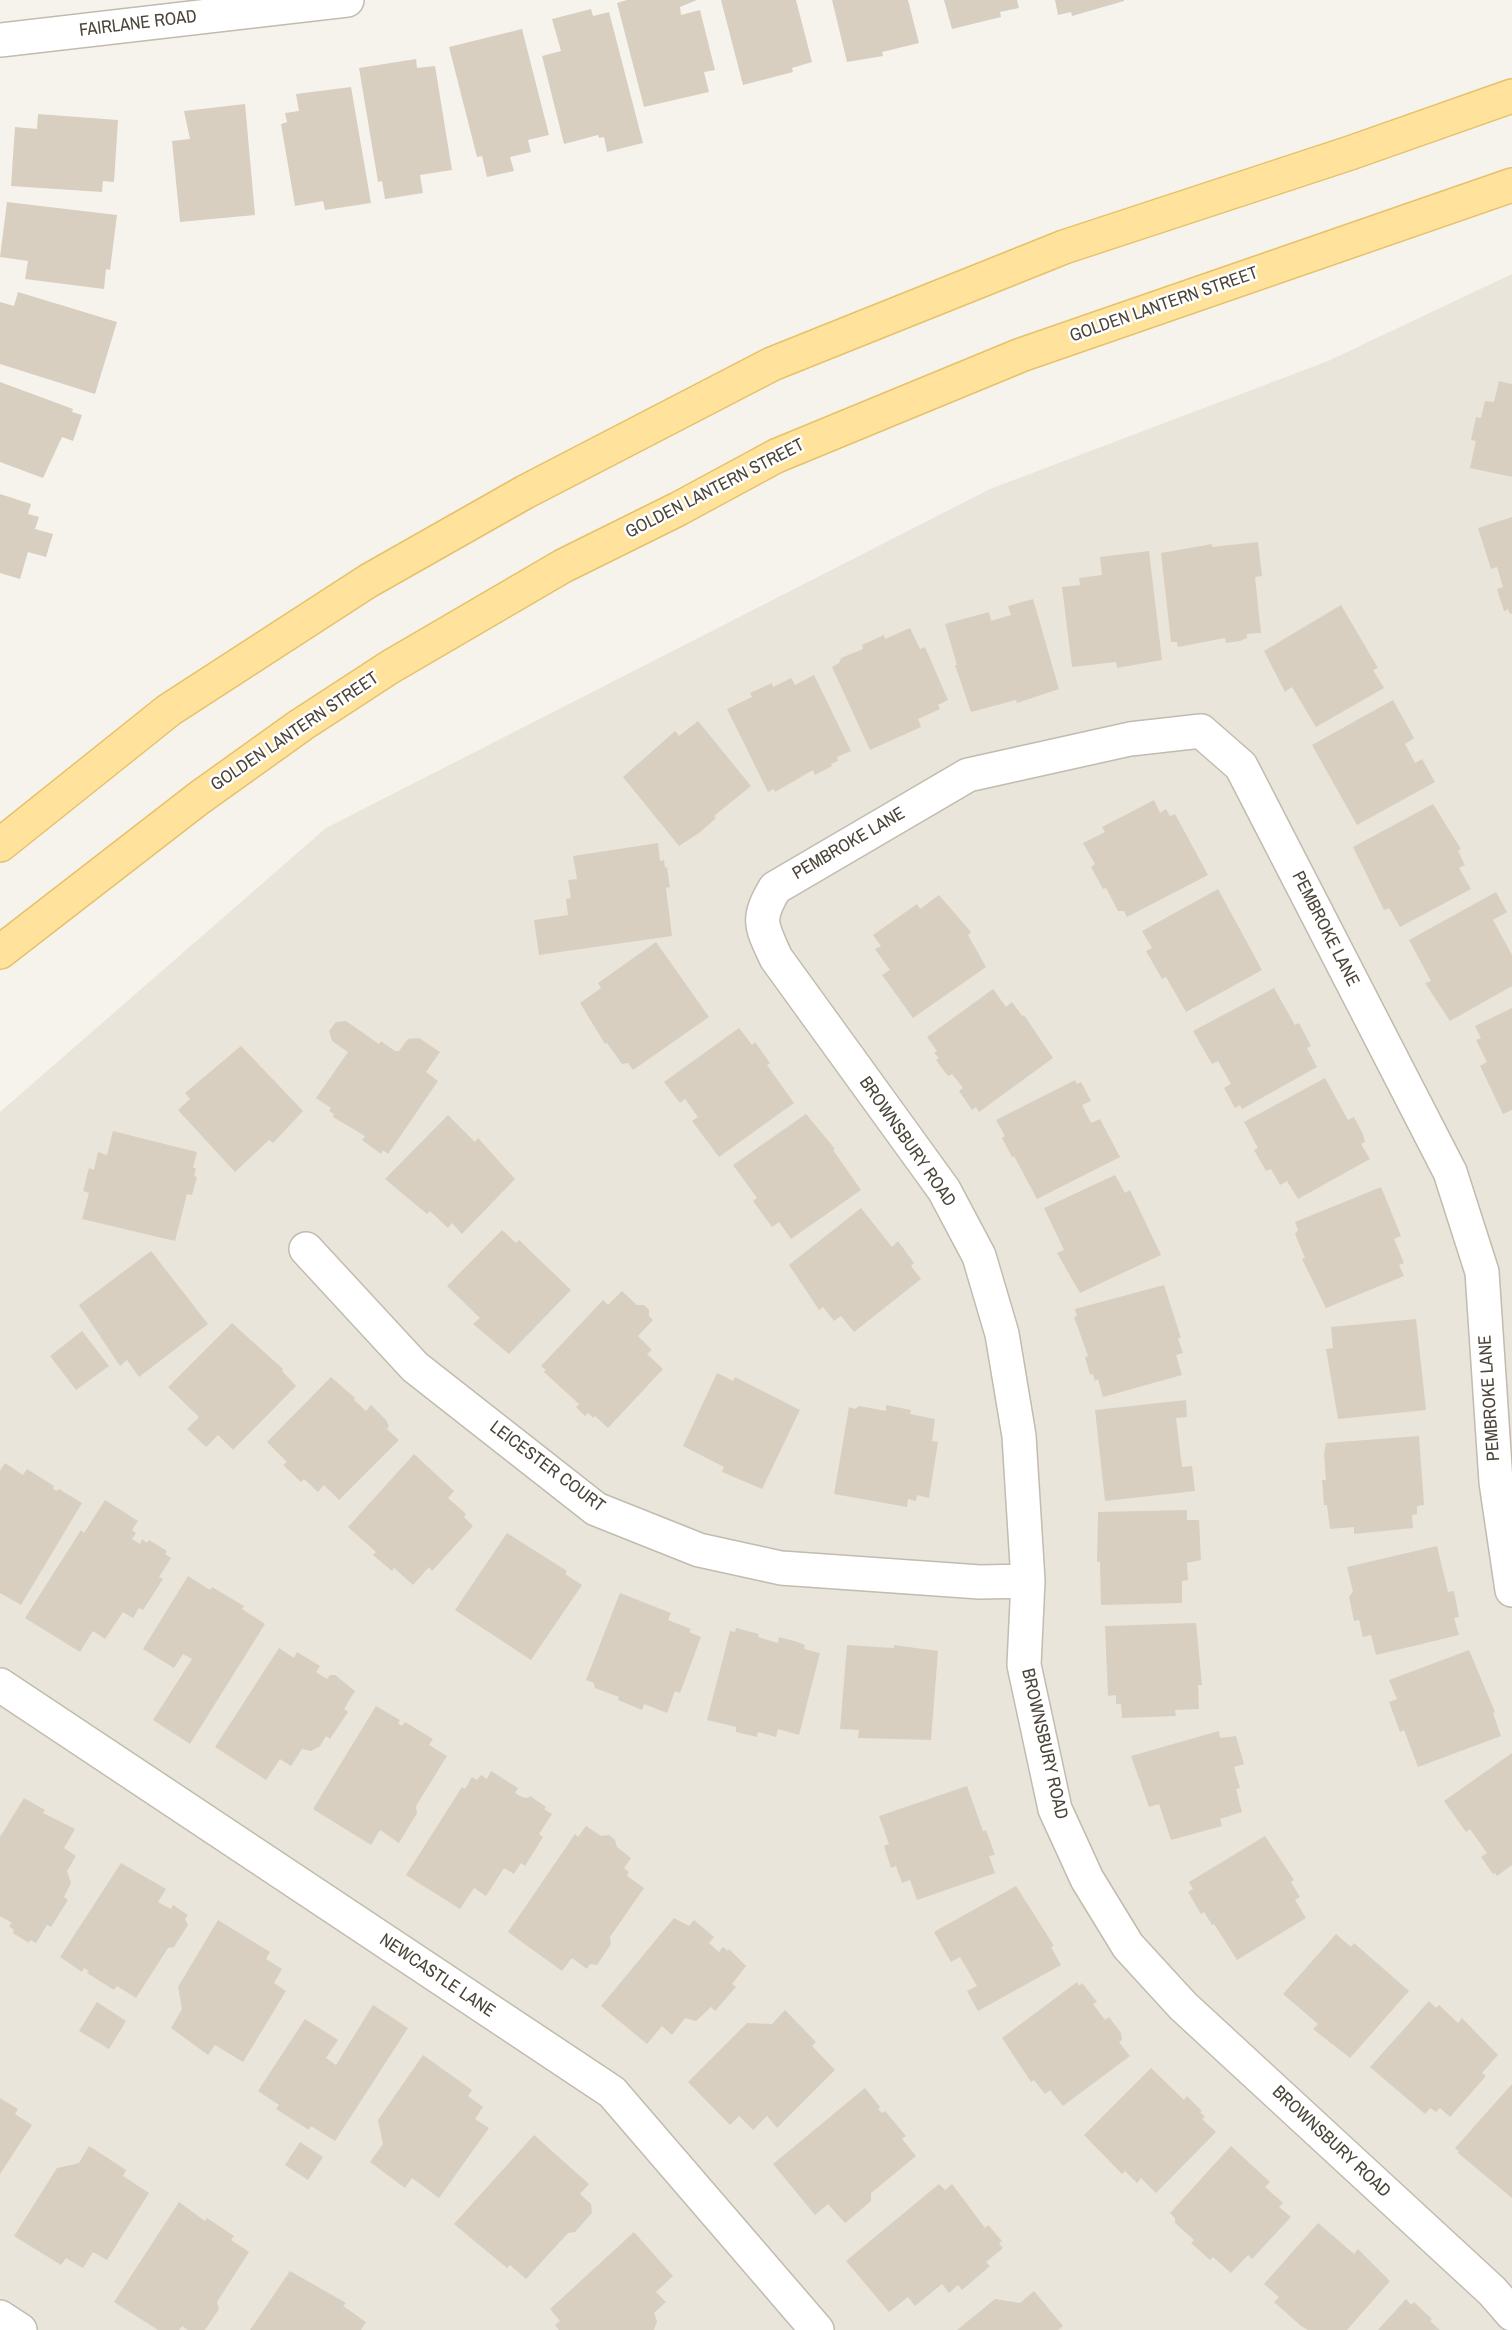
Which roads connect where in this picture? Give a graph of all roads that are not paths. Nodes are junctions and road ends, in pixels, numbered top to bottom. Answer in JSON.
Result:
{"nodes":[{"id":1,"x":347,"y":0,"type":"edge"},
{"id":2,"x":0,"y":40,"type":"edge"},
{"id":3,"x":1512,"y":96,"type":"edge"},
{"id":4,"x":1512,"y":185,"type":"edge"},
{"id":5,"x":0,"y":845,"type":"edge"},
{"id":6,"x":775,"y":888,"type":"joint"},
{"id":7,"x":0,"y":952,"type":"edge"},
{"id":8,"x":306,"y":1249,"type":"dead end"},
{"id":9,"x":1028,"y":1581,"type":"junction"},
{"id":10,"x":1512,"y":1590,"type":"edge"},
{"id":11,"x":0,"y":1685,"type":"edge"},
{"id":12,"x":1512,"y":2314,"type":"edge"},
{"id":13,"x":0,"y":2317,"type":"edge"},
{"id":14,"x":20,"y":2330,"type":"edge"},
{"id":15,"x":817,"y":2330,"type":"edge"}],
"edges":[{"from":1,"to":2,"type":"street","name":"FAIRLANE ROAD"},
{"from":3,"to":5,"type":"main road"},
{"from":4,"to":7,"type":"main road","name":"GOLDEN LANTERN STREET"},
{"from":6,"to":9,"type":"street","name":"BROWNSBURY ROAD"},
{"from":6,"to":10,"type":"street","name":"PEMBROKE LANE"},
{"from":8,"to":9,"type":"street","name":"LEICESTER COURT"},
{"from":9,"to":12,"type":"street","name":"BROWNSBURY ROAD"},
{"from":11,"to":15,"type":"street","name":"NEWCASTLE LANE"},
{"from":13,"to":14,"type":"street"}]}
